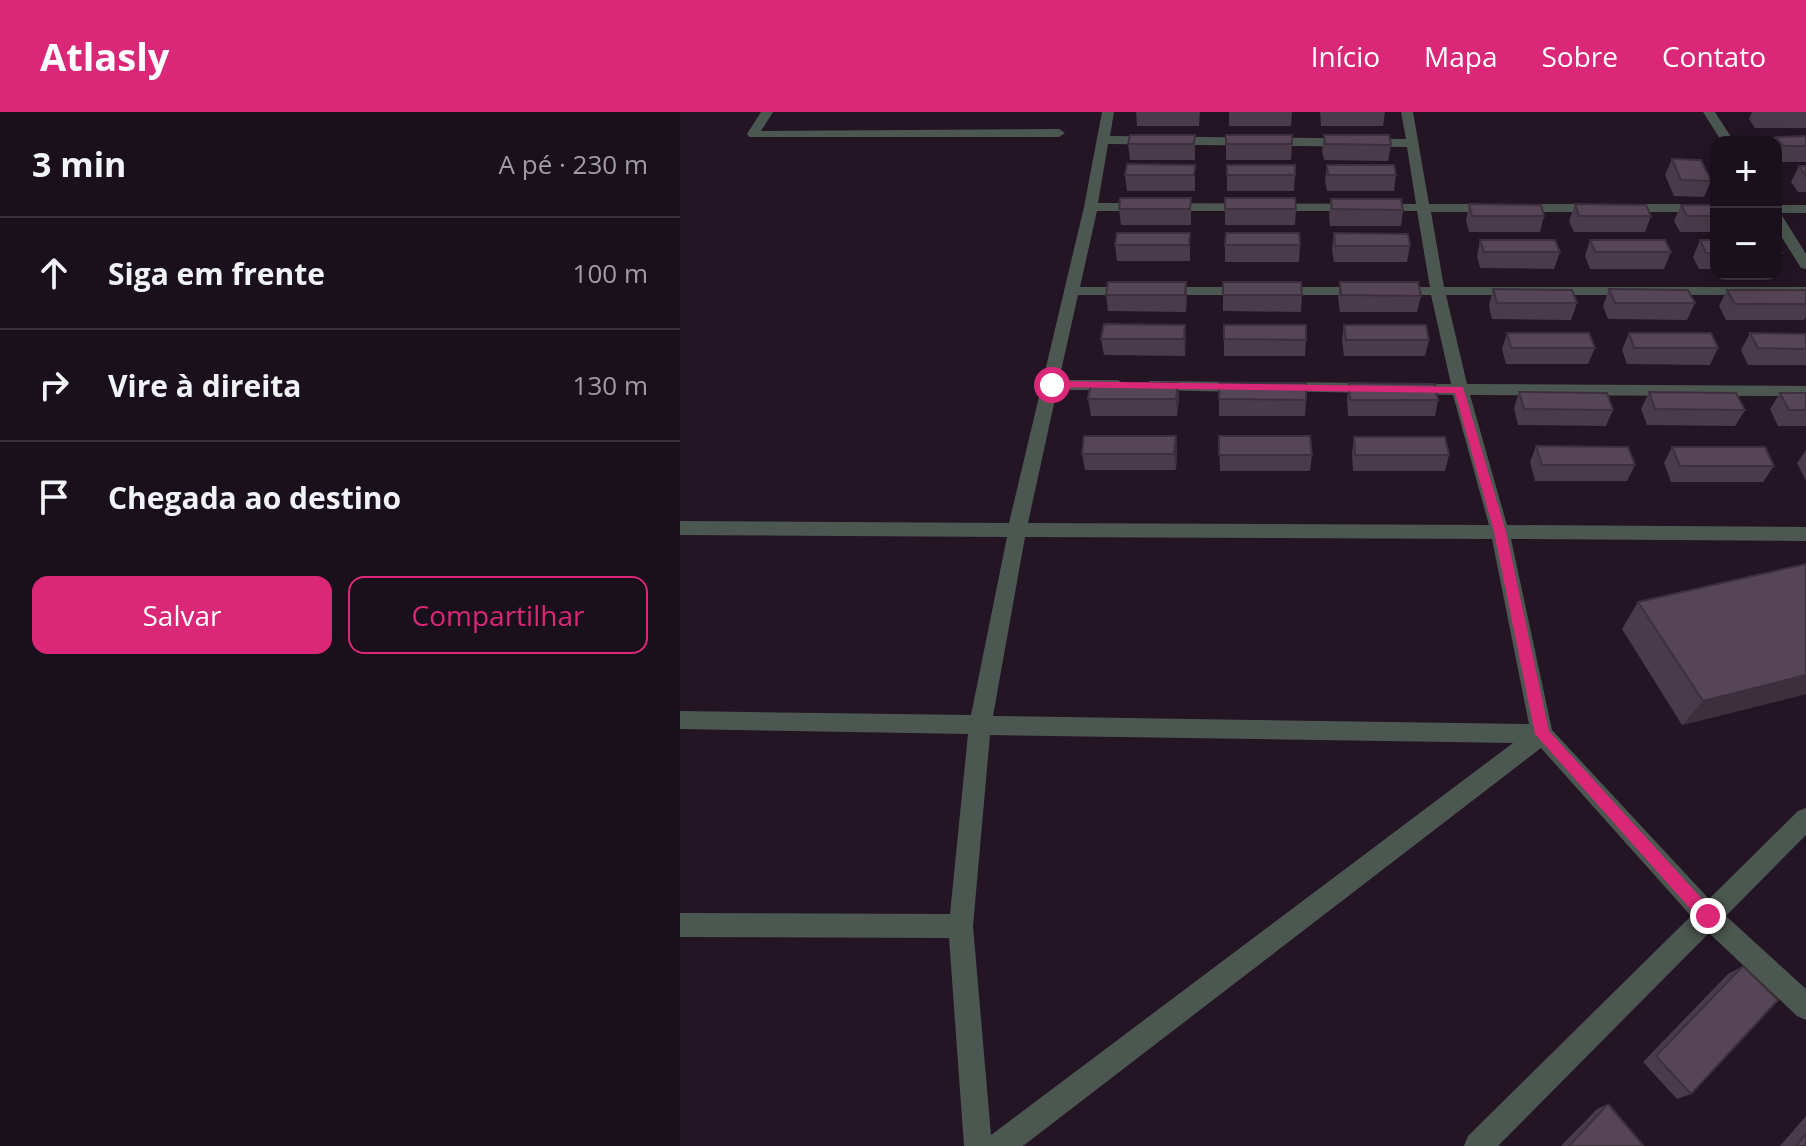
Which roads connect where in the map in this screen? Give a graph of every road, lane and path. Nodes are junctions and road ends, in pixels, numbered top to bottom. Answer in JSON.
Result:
{"nodes":[{"id":1,"x":767,"y":112,"type":"edge"},
{"id":2,"x":1108,"y":112,"type":"edge"},
{"id":3,"x":1407,"y":112,"type":"edge"},
{"id":4,"x":1709,"y":112,"type":"edge"},
{"id":5,"x":1059,"y":133,"type":"dead end"},
{"id":6,"x":1724,"y":136,"type":"edge"},
{"id":7,"x":1103,"y":140,"type":"junction"},
{"id":8,"x":1782,"y":142,"type":"edge"},
{"id":9,"x":1806,"y":142,"type":"edge"},
{"id":10,"x":1411,"y":143,"type":"junction"},
{"id":11,"x":1091,"y":207,"type":"junction"},
{"id":12,"x":1710,"y":208,"type":"edge"},
{"id":13,"x":1421,"y":209,"type":"junction"},
{"id":14,"x":1782,"y":209,"type":"edge"},
{"id":15,"x":1806,"y":209,"type":"edge"},
{"id":16,"x":1782,"y":227,"type":"edge"},
{"id":17,"x":1806,"y":265,"type":"edge"},
{"id":18,"x":1071,"y":291,"type":"junction"},
{"id":19,"x":1806,"y":291,"type":"edge"},
{"id":20,"x":1438,"y":293,"type":"junction"},
{"id":21,"x":1052,"y":385,"type":"junction"},
{"id":22,"x":1460,"y":389,"type":"junction"},
{"id":23,"x":1806,"y":391,"type":"edge"},
{"id":24,"x":680,"y":528,"type":"edge"},
{"id":25,"x":1017,"y":530,"type":"junction"},
{"id":26,"x":1500,"y":532,"type":"junction"},
{"id":27,"x":1806,"y":534,"type":"edge"},
{"id":28,"x":680,"y":720,"type":"edge"},
{"id":29,"x":980,"y":725,"type":"junction"},
{"id":30,"x":1542,"y":734,"type":"junction"},
{"id":31,"x":1806,"y":819,"type":"edge"},
{"id":32,"x":1708,"y":916,"type":"junction"},
{"id":33,"x":680,"y":925,"type":"edge"},
{"id":34,"x":961,"y":926,"type":"junction"},
{"id":35,"x":1806,"y":1007,"type":"edge"},
{"id":36,"x":978,"y":1146,"type":"edge"},
{"id":37,"x":1000,"y":1146,"type":"edge"},
{"id":38,"x":1478,"y":1146,"type":"edge"}],
"edges":[{"from":1,"to":5,"type":"street"},
{"from":2,"to":7,"type":"street"},
{"from":3,"to":10,"type":"street"},
{"from":4,"to":6,"type":"street"},
{"from":7,"to":10,"type":"street"},
{"from":7,"to":11,"type":"street"},
{"from":8,"to":9,"type":"street"},
{"from":10,"to":13,"type":"street"},
{"from":11,"to":13,"type":"street"},
{"from":11,"to":18,"type":"street"},
{"from":12,"to":13,"type":"street"},
{"from":13,"to":20,"type":"street"},
{"from":14,"to":15,"type":"street"},
{"from":16,"to":17,"type":"street"},
{"from":18,"to":20,"type":"street"},
{"from":18,"to":21,"type":"street"},
{"from":19,"to":20,"type":"street"},
{"from":20,"to":22,"type":"street"},
{"from":21,"to":22,"type":"street"},
{"from":21,"to":25,"type":"street"},
{"from":22,"to":23,"type":"street"},
{"from":22,"to":26,"type":"street"},
{"from":24,"to":25,"type":"street"},
{"from":25,"to":26,"type":"street"},
{"from":25,"to":29,"type":"street"},
{"from":26,"to":27,"type":"street"},
{"from":26,"to":30,"type":"street"},
{"from":28,"to":29,"type":"street"},
{"from":29,"to":30,"type":"street"},
{"from":29,"to":34,"type":"street"},
{"from":30,"to":32,"type":"street"},
{"from":30,"to":37,"type":"street"},
{"from":31,"to":32,"type":"street"},
{"from":32,"to":35,"type":"street"},
{"from":32,"to":38,"type":"street"},
{"from":33,"to":34,"type":"street"},
{"from":34,"to":36,"type":"street"}]}
